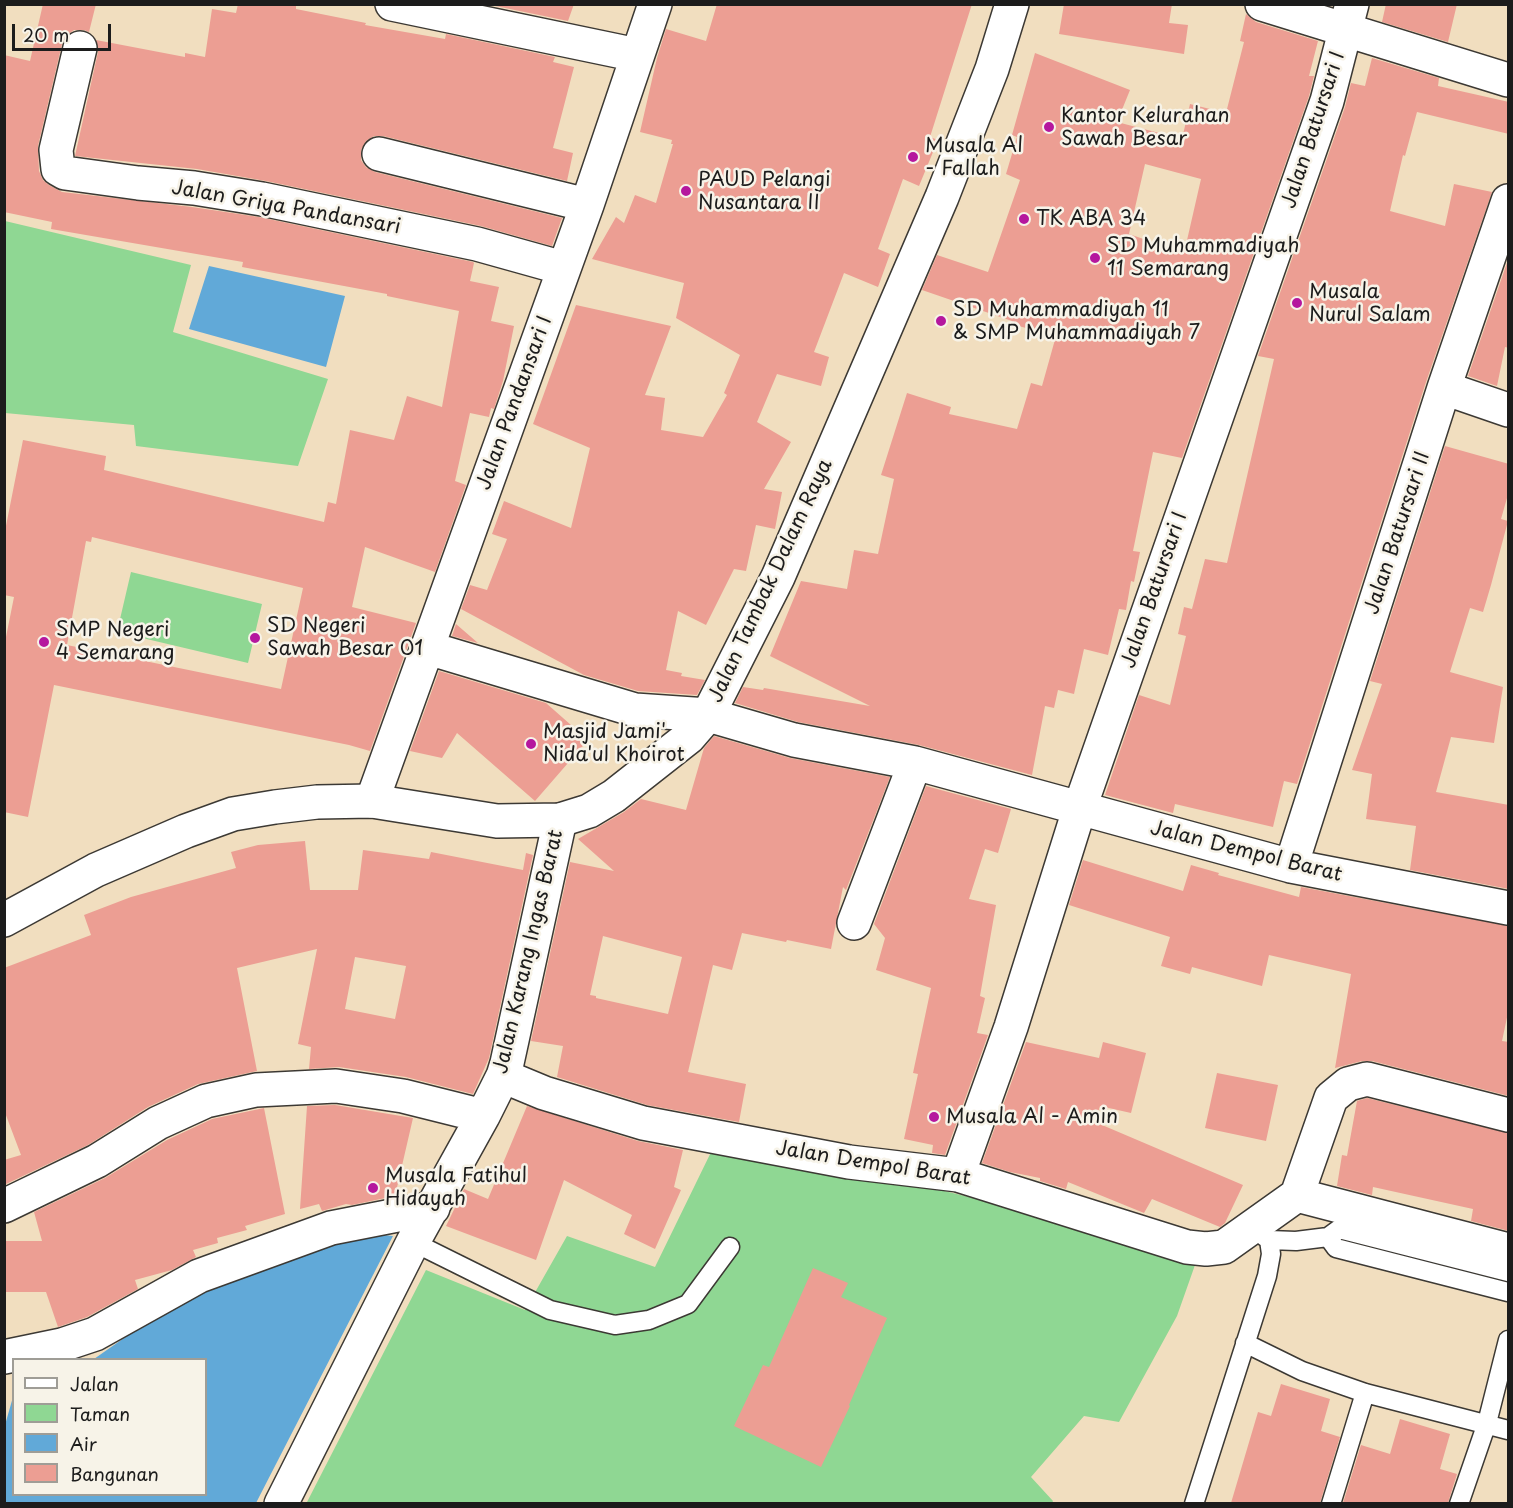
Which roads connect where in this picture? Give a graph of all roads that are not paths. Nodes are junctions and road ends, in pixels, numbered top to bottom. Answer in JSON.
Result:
{"nodes":[{"id":1,"x":392,"y":4,"type":"edge"},
{"id":2,"x":655,"y":4,"type":"edge"},
{"id":3,"x":1012,"y":4,"type":"edge"},
{"id":4,"x":1262,"y":4,"type":"edge"},
{"id":5,"x":1349,"y":18,"type":"edge"},
{"id":6,"x":80,"y":48,"type":"dead end"},
{"id":7,"x":637,"y":55,"type":"junction"},
{"id":8,"x":1509,"y":80,"type":"edge"},
{"id":9,"x":379,"y":153,"type":"dead end"},
{"id":10,"x":1509,"y":201,"type":"edge"},
{"id":11,"x":587,"y":205,"type":"junction"},
{"id":12,"x":563,"y":268,"type":"junction"},
{"id":13,"x":1444,"y":388,"type":"junction"},
{"id":14,"x":1509,"y":410,"type":"edge"},
{"id":15,"x":428,"y":648,"type":"junction"},
{"id":16,"x":708,"y":715,"type":"junction"},
{"id":17,"x":915,"y":763,"type":"junction"},
{"id":18,"x":372,"y":801,"type":"junction"},
{"id":19,"x":1078,"y":810,"type":"junction"},
{"id":20,"x":560,"y":820,"type":"junction"},
{"id":21,"x":1291,"y":866,"type":"junction"},
{"id":22,"x":1509,"y":908,"type":"edge"},
{"id":23,"x":4,"y":920,"type":"edge"},
{"id":24,"x":854,"y":923,"type":"dead end"},
{"id":25,"x":503,"y":1076,"type":"junction"},
{"id":26,"x":1509,"y":1115,"type":"edge"},
{"id":27,"x":483,"y":1116,"type":"junction"},
{"id":28,"x":958,"y":1175,"type":"junction"},
{"id":29,"x":1297,"y":1195,"type":"junction"},
{"id":30,"x":4,"y":1206,"type":"edge"},
{"id":31,"x":433,"y":1208,"type":"junction"},
{"id":32,"x":1260,"y":1234,"type":"junction"},
{"id":33,"x":1328,"y":1237,"type":"junction"},
{"id":34,"x":413,"y":1242,"type":"junction"},
{"id":35,"x":730,"y":1247,"type":"dead end"},
{"id":36,"x":1509,"y":1250,"type":"edge"},
{"id":37,"x":1509,"y":1272,"type":"edge"},
{"id":38,"x":1509,"y":1292,"type":"edge"},
{"id":39,"x":1509,"y":1340,"type":"edge"},
{"id":40,"x":1245,"y":1343,"type":"junction"},
{"id":41,"x":4,"y":1358,"type":"edge"},
{"id":42,"x":1365,"y":1393,"type":"junction"},
{"id":43,"x":1487,"y":1423,"type":"junction"},
{"id":44,"x":1509,"y":1430,"type":"edge"},
{"id":45,"x":281,"y":1503,"type":"edge"},
{"id":46,"x":1194,"y":1503,"type":"edge"},
{"id":47,"x":1331,"y":1503,"type":"edge"},
{"id":48,"x":1459,"y":1503,"type":"edge"}],
"edges":[{"from":1,"to":7,"type":"street"},
{"from":2,"to":7,"type":"street","name":"Jalan Pandansari I"},
{"from":3,"to":16,"type":"street","name":"Jalan Tambak Dalam Raya"},
{"from":4,"to":5,"type":"street"},
{"from":5,"to":8,"type":"street"},
{"from":5,"to":19,"type":"street","name":"Jalan Batursari I"},
{"from":6,"to":12,"type":"street","name":"Jalan Griya Pandansari"},
{"from":7,"to":11,"type":"street","name":"Jalan Pandansari I"},
{"from":9,"to":11,"type":"street"},
{"from":10,"to":13,"type":"street","name":"Jalan Batursari II"},
{"from":11,"to":12,"type":"street","name":"Jalan Pandansari I"},
{"from":12,"to":15,"type":"street","name":"Jalan Pandansari I"},
{"from":13,"to":14,"type":"street"},
{"from":13,"to":21,"type":"street","name":"Jalan Batursari II"},
{"from":15,"to":16,"type":"street","name":"Jalan Dempol Barat"},
{"from":15,"to":18,"type":"street","name":"Jalan Pandansari I"},
{"from":16,"to":17,"type":"street","name":"Jalan Dempol Barat"},
{"from":16,"to":20,"type":"street","name":"Jalan Tambak Dalam Raya"},
{"from":17,"to":19,"type":"street","name":"Jalan Dempol Barat"},
{"from":17,"to":24,"type":"street"},
{"from":18,"to":20,"type":"street","name":"Jalan Tambak Dalam Raya"},
{"from":18,"to":23,"type":"street","name":"Jalan Tambak Dalam Raya"},
{"from":19,"to":21,"type":"street","name":"Jalan Dempol Barat"},
{"from":19,"to":28,"type":"street","name":"Jalan Batursari I"},
{"from":20,"to":25,"type":"street","name":"Jalan Karang Ingas Barat"},
{"from":21,"to":22,"type":"street","name":"Jalan Dempol Barat"},
{"from":25,"to":27,"type":"street","name":"Jalan Karang Ingas Barat"},
{"from":25,"to":28,"type":"street","name":"Jalan Dempol Barat"},
{"from":26,"to":29,"type":"street"},
{"from":27,"to":30,"type":"street"},
{"from":27,"to":31,"type":"street","name":"Jalan Karang Ingas Barat"},
{"from":28,"to":32,"type":"street","name":"Jalan Dempol Barat"},
{"from":29,"to":32,"type":"street","name":"Jalan Dempol Barat"},
{"from":29,"to":36,"type":"street"},
{"from":31,"to":34,"type":"street","name":"Jalan Karang Ingas Barat"},
{"from":31,"to":41,"type":"street"},
{"from":32,"to":33,"type":"lane"},
{"from":32,"to":40,"type":"lane"},
{"from":33,"to":37,"type":"lane"},
{"from":33,"to":38,"type":"lane"},
{"from":34,"to":35,"type":"lane"},
{"from":34,"to":45,"type":"street","name":"Jalan Karang Ingas Barat"},
{"from":39,"to":43,"type":"lane"},
{"from":40,"to":42,"type":"lane"},
{"from":40,"to":46,"type":"lane"},
{"from":42,"to":43,"type":"lane"},
{"from":42,"to":47,"type":"lane"},
{"from":43,"to":44,"type":"lane"},
{"from":43,"to":48,"type":"lane"}]}
